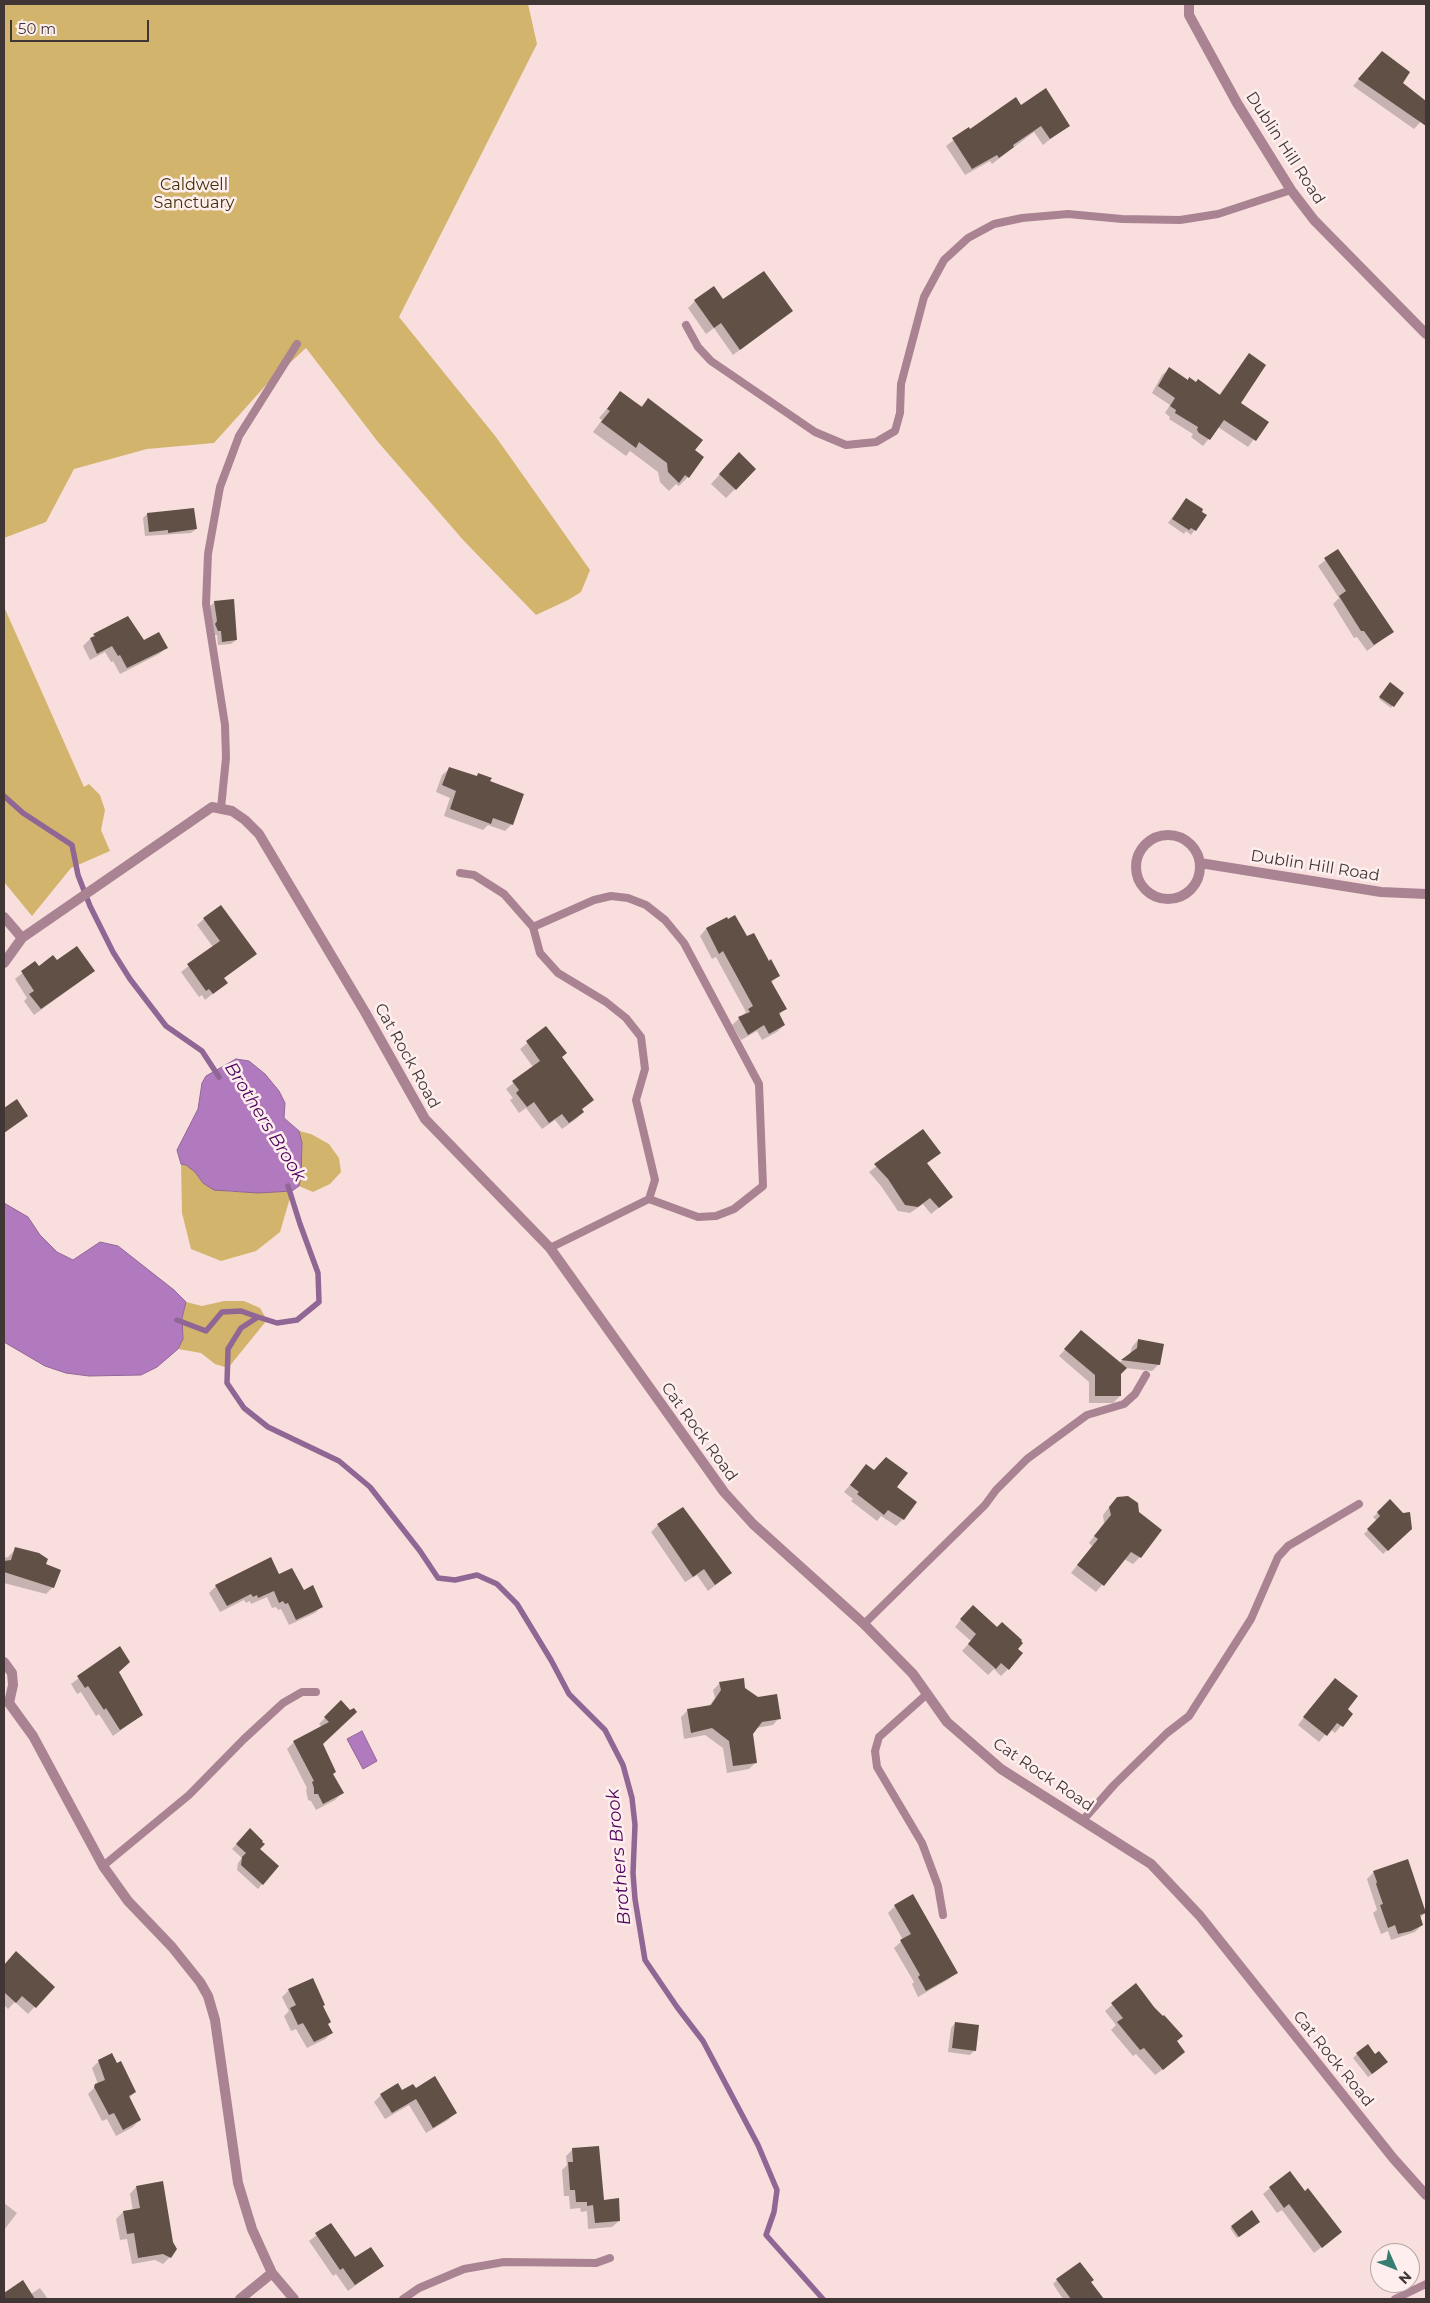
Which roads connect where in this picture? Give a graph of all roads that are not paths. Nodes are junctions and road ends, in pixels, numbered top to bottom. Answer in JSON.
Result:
{"nodes":[{"id":1,"x":1189,"y":4,"type":"edge"},
{"id":2,"x":1292,"y":190,"type":"junction"},
{"id":3,"x":686,"y":325,"type":"dead end"},
{"id":4,"x":1426,"y":334,"type":"edge"},
{"id":5,"x":297,"y":344,"type":"dead end"},
{"id":6,"x":221,"y":808,"type":"junction"},
{"id":7,"x":1200,"y":863,"type":"junction"},
{"id":8,"x":460,"y":873,"type":"dead end"},
{"id":9,"x":1426,"y":894,"type":"edge"},
{"id":10,"x":4,"y":917,"type":"edge"},
{"id":11,"x":533,"y":927,"type":"junction"},
{"id":12,"x":22,"y":938,"type":"junction"},
{"id":13,"x":4,"y":963,"type":"edge"},
{"id":14,"x":648,"y":1199,"type":"junction"},
{"id":15,"x":550,"y":1248,"type":"junction"},
{"id":16,"x":1146,"y":1375,"type":"dead end"},
{"id":17,"x":1359,"y":1504,"type":"dead end"},
{"id":18,"x":864,"y":1624,"type":"junction"},
{"id":19,"x":4,"y":1662,"type":"edge"},
{"id":20,"x":316,"y":1692,"type":"dead end"},
{"id":21,"x":927,"y":1694,"type":"junction"},
{"id":22,"x":6,"y":1703,"type":"edge"},
{"id":23,"x":1083,"y":1820,"type":"junction"},
{"id":24,"x":103,"y":1866,"type":"junction"},
{"id":25,"x":943,"y":1915,"type":"dead end"},
{"id":26,"x":1426,"y":2195,"type":"edge"},
{"id":27,"x":610,"y":2258,"type":"dead end"},
{"id":28,"x":272,"y":2273,"type":"junction"},
{"id":29,"x":1426,"y":2284,"type":"edge"},
{"id":30,"x":240,"y":2299,"type":"edge"},
{"id":31,"x":294,"y":2299,"type":"edge"},
{"id":32,"x":403,"y":2299,"type":"edge"},
{"id":33,"x":1395,"y":2299,"type":"edge"}],
"edges":[{"from":1,"to":2,"type":"street","name":"Dublin Hill Road"},
{"from":2,"to":3,"type":"lane"},
{"from":2,"to":4,"type":"street","name":"Dublin Hill Road"},
{"from":5,"to":6,"type":"lane"},
{"from":6,"to":12,"type":"street"},
{"from":6,"to":15,"type":"street","name":"Cat Rock Road"},
{"from":7,"to":7,"type":"street"},
{"from":7,"to":9,"type":"street","name":"Dublin Hill Road"},
{"from":8,"to":11,"type":"lane"},
{"from":10,"to":12,"type":"street"},
{"from":11,"to":14,"type":"lane"},
{"from":11,"to":14,"type":"lane"},
{"from":12,"to":13,"type":"street"},
{"from":14,"to":15,"type":"lane"},
{"from":15,"to":18,"type":"street","name":"Cat Rock Road"},
{"from":16,"to":18,"type":"lane"},
{"from":17,"to":23,"type":"lane"},
{"from":18,"to":21,"type":"street","name":"Cat Rock Road"},
{"from":19,"to":22,"type":"street"},
{"from":20,"to":24,"type":"lane"},
{"from":21,"to":23,"type":"street","name":"Cat Rock Road"},
{"from":21,"to":25,"type":"lane"},
{"from":22,"to":24,"type":"street"},
{"from":23,"to":26,"type":"street","name":"Cat Rock Road"},
{"from":24,"to":28,"type":"street"},
{"from":27,"to":32,"type":"lane"},
{"from":28,"to":30,"type":"street"},
{"from":28,"to":31,"type":"street"},
{"from":29,"to":33,"type":"lane"}]}
